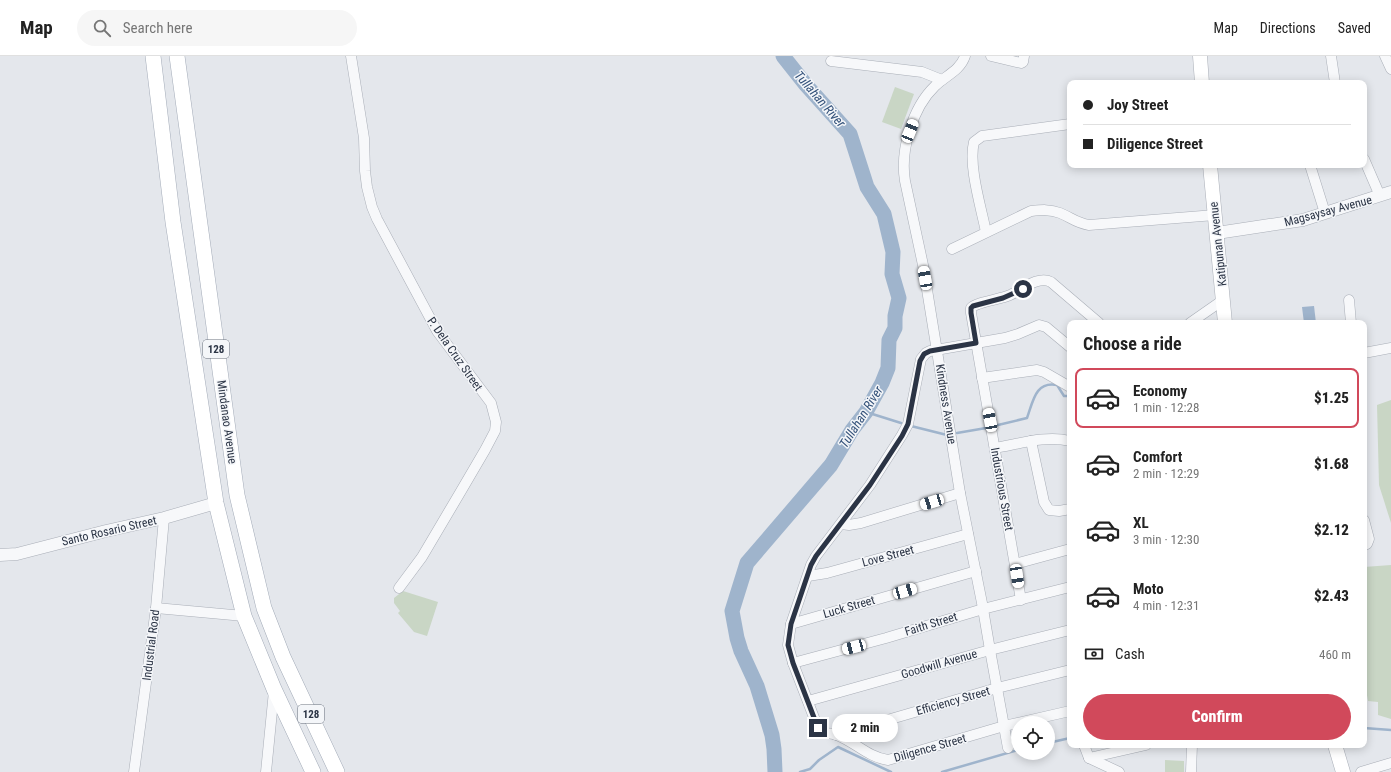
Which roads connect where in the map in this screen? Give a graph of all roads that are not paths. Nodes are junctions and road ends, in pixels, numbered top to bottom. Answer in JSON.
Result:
{"nodes":[{"id":1,"x":153,"y":56,"type":"edge"},
{"id":2,"x":177,"y":56,"type":"edge"},
{"id":3,"x":351,"y":56,"type":"edge"},
{"id":4,"x":964,"y":56,"type":"edge"},
{"id":5,"x":991,"y":56,"type":"edge"},
{"id":6,"x":1024,"y":56,"type":"edge"},
{"id":7,"x":1200,"y":56,"type":"edge"},
{"id":8,"x":1331,"y":56,"type":"edge"},
{"id":9,"x":1385,"y":56,"type":"edge"},
{"id":10,"x":831,"y":61,"type":"dead end"},
{"id":11,"x":1391,"y":69,"type":"edge"},
{"id":12,"x":942,"y":80,"type":"junction"},
{"id":13,"x":1202,"y":80,"type":"edge"},
{"id":14,"x":1335,"y":80,"type":"edge"},
{"id":15,"x":1067,"y":124,"type":"edge"},
{"id":16,"x":1367,"y":164,"type":"edge"},
{"id":17,"x":1210,"y":168,"type":"edge"},
{"id":18,"x":1311,"y":168,"type":"edge"},
{"id":19,"x":1386,"y":194,"type":"edge"},
{"id":20,"x":1325,"y":214,"type":"junction"},
{"id":21,"x":1215,"y":215,"type":"junction"},
{"id":22,"x":986,"y":232,"type":"junction"},
{"id":23,"x":1217,"y":233,"type":"junction"},
{"id":24,"x":952,"y":249,"type":"dead end"},
{"id":25,"x":207,"y":285,"type":"junction"},
{"id":26,"x":184,"y":289,"type":"junction"},
{"id":27,"x":1223,"y":300,"type":"junction"},
{"id":28,"x":1349,"y":300,"type":"dead end"},
{"id":29,"x":1095,"y":320,"type":"edge"},
{"id":30,"x":1194,"y":320,"type":"edge"},
{"id":31,"x":1225,"y":320,"type":"edge"},
{"id":32,"x":1351,"y":320,"type":"edge"},
{"id":33,"x":976,"y":343,"type":"junction"},
{"id":34,"x":1067,"y":344,"type":"edge"},
{"id":35,"x":1391,"y":348,"type":"edge"},
{"id":36,"x":937,"y":350,"type":"junction"},
{"id":37,"x":1367,"y":352,"type":"edge"},
{"id":38,"x":982,"y":378,"type":"junction"},
{"id":39,"x":1067,"y":385,"type":"edge"},
{"id":40,"x":1031,"y":441,"type":"junction"},
{"id":41,"x":1067,"y":441,"type":"edge"},
{"id":42,"x":995,"y":448,"type":"junction"},
{"id":43,"x":960,"y":493,"type":"junction"},
{"id":44,"x":216,"y":503,"type":"junction"},
{"id":45,"x":1067,"y":510,"type":"edge"},
{"id":46,"x":164,"y":518,"type":"junction"},
{"id":47,"x":841,"y":524,"type":"junction"},
{"id":48,"x":968,"y":534,"type":"junction"},
{"id":49,"x":1067,"y":550,"type":"edge"},
{"id":50,"x":0,"y":555,"type":"edge"},
{"id":51,"x":1015,"y":564,"type":"junction"},
{"id":52,"x":976,"y":570,"type":"junction"},
{"id":53,"x":808,"y":576,"type":"junction"},
{"id":54,"x":399,"y":588,"type":"dead end"},
{"id":55,"x":1067,"y":588,"type":"edge"},
{"id":56,"x":1021,"y":600,"type":"junction"},
{"id":57,"x":156,"y":608,"type":"junction"},
{"id":58,"x":983,"y":609,"type":"junction"},
{"id":59,"x":244,"y":616,"type":"junction"},
{"id":60,"x":791,"y":624,"type":"junction"},
{"id":61,"x":1067,"y":631,"type":"edge"},
{"id":62,"x":990,"y":650,"type":"junction"},
{"id":63,"x":793,"y":663,"type":"junction"},
{"id":64,"x":1067,"y":671,"type":"edge"},
{"id":65,"x":997,"y":688,"type":"junction"},
{"id":66,"x":274,"y":689,"type":"junction"},
{"id":67,"x":808,"y":700,"type":"junction"},
{"id":68,"x":1067,"y":712,"type":"edge"},
{"id":69,"x":1004,"y":726,"type":"junction"},
{"id":70,"x":836,"y":735,"type":"junction"},
{"id":71,"x":1008,"y":748,"type":"dead end"},
{"id":72,"x":1085,"y":748,"type":"edge"},
{"id":73,"x":1133,"y":748,"type":"edge"},
{"id":74,"x":1192,"y":748,"type":"edge"},
{"id":75,"x":1336,"y":748,"type":"edge"},
{"id":76,"x":1089,"y":758,"type":"junction"},
{"id":77,"x":1391,"y":764,"type":"edge"},
{"id":78,"x":134,"y":772,"type":"edge"},
{"id":79,"x":266,"y":772,"type":"edge"},
{"id":80,"x":313,"y":772,"type":"edge"},
{"id":81,"x":337,"y":772,"type":"edge"},
{"id":82,"x":1119,"y":772,"type":"edge"},
{"id":83,"x":1191,"y":772,"type":"edge"},
{"id":84,"x":1343,"y":772,"type":"edge"},
{"id":85,"x":1361,"y":772,"type":"edge"}],
"edges":[{"from":1,"to":26,"type":"main road","name":"Mindanao Avenue","number":"128"},
{"from":2,"to":25,"type":"main road","name":"Mindanao Avenue","number":"128"},
{"from":3,"to":54,"type":"street","name":"P. Dela Cruz Street"},
{"from":4,"to":12,"type":"street","name":"Kindness Avenue"},
{"from":5,"to":6,"type":"street"},
{"from":7,"to":13,"type":"main road"},
{"from":8,"to":14,"type":"street"},
{"from":9,"to":11,"type":"street"},
{"from":10,"to":12,"type":"street"},
{"from":12,"to":36,"type":"street","name":"Kindness Avenue"},
{"from":15,"to":22,"type":"street"},
{"from":16,"to":19,"type":"street"},
{"from":17,"to":21,"type":"main road","name":"Katipunan Avenue"},
{"from":18,"to":20,"type":"street"},
{"from":19,"to":20,"type":"street","name":"Magsaysay Avenue"},
{"from":20,"to":23,"type":"street","name":"Magsaysay Avenue"},
{"from":21,"to":22,"type":"street"},
{"from":21,"to":23,"type":"main road","name":"Katipunan Avenue"},
{"from":22,"to":24,"type":"street"},
{"from":23,"to":27,"type":"main road","name":"Katipunan Avenue"},
{"from":25,"to":26,"type":"main road"},
{"from":25,"to":81,"type":"main road","name":"Mindanao Avenue","number":"128"},
{"from":26,"to":44,"type":"main road","name":"Mindanao Avenue","number":"128"},
{"from":27,"to":30,"type":"street"},
{"from":27,"to":31,"type":"main road","name":"Katipunan Avenue"},
{"from":28,"to":32,"type":"street"},
{"from":29,"to":33,"type":"street","name":"Industrious Street"},
{"from":33,"to":34,"type":"street","name":"Diligence Street"},
{"from":33,"to":36,"type":"street","name":"Diligence Street"},
{"from":33,"to":38,"type":"street","name":"Industrious Street"},
{"from":35,"to":37,"type":"street"},
{"from":36,"to":43,"type":"street","name":"Kindness Avenue"},
{"from":36,"to":47,"type":"street","name":"Diligence Street"},
{"from":38,"to":39,"type":"street"},
{"from":38,"to":42,"type":"street","name":"Industrious Street"},
{"from":40,"to":41,"type":"street"},
{"from":40,"to":42,"type":"street"},
{"from":40,"to":45,"type":"street"},
{"from":42,"to":51,"type":"street","name":"Industrious Street"},
{"from":43,"to":47,"type":"street"},
{"from":43,"to":48,"type":"street","name":"Kindness Avenue"},
{"from":44,"to":46,"type":"street","name":"Santo Rosario Street"},
{"from":44,"to":59,"type":"main road","name":"Mindanao Avenue","number":"128"},
{"from":46,"to":50,"type":"street","name":"Santo Rosario Street"},
{"from":46,"to":57,"type":"street","name":"Industrial Road"},
{"from":47,"to":53,"type":"street","name":"Diligence Street"},
{"from":48,"to":52,"type":"street","name":"Kindness Avenue"},
{"from":48,"to":53,"type":"street","name":"Love Street"},
{"from":49,"to":51,"type":"street"},
{"from":51,"to":56,"type":"street","name":"Industrious Street"},
{"from":52,"to":58,"type":"street","name":"Kindness Avenue"},
{"from":52,"to":60,"type":"street","name":"Luck Street"},
{"from":53,"to":60,"type":"street","name":"Diligence Street"},
{"from":55,"to":56,"type":"street","name":"Faith Street"},
{"from":56,"to":58,"type":"street","name":"Faith Street"},
{"from":57,"to":59,"type":"street"},
{"from":57,"to":78,"type":"street","name":"Industrial Road"},
{"from":58,"to":62,"type":"street","name":"Kindness Avenue"},
{"from":58,"to":63,"type":"street","name":"Faith Street"},
{"from":59,"to":66,"type":"main road","name":"Mindanao Avenue","number":"128"},
{"from":60,"to":63,"type":"street","name":"Diligence Street"},
{"from":61,"to":62,"type":"street","name":"Goodwill Avenue"},
{"from":62,"to":65,"type":"street","name":"Kindness Avenue"},
{"from":62,"to":67,"type":"street","name":"Goodwill Avenue"},
{"from":63,"to":67,"type":"street","name":"Diligence Street"},
{"from":64,"to":65,"type":"street","name":"Efficiency Street"},
{"from":65,"to":69,"type":"street","name":"Kindness Avenue"},
{"from":65,"to":70,"type":"street","name":"Efficiency Street"},
{"from":66,"to":79,"type":"street"},
{"from":66,"to":80,"type":"main road","name":"Mindanao Avenue","number":"128"},
{"from":67,"to":70,"type":"street","name":"Diligence Street"},
{"from":68,"to":69,"type":"street","name":"Diligence Street"},
{"from":69,"to":70,"type":"street","name":"Diligence Street"},
{"from":69,"to":71,"type":"street","name":"Kindness Avenue"},
{"from":72,"to":76,"type":"street"},
{"from":73,"to":76,"type":"street"},
{"from":74,"to":83,"type":"street"},
{"from":75,"to":84,"type":"main road"},
{"from":76,"to":82,"type":"street"},
{"from":77,"to":85,"type":"street"}]}
